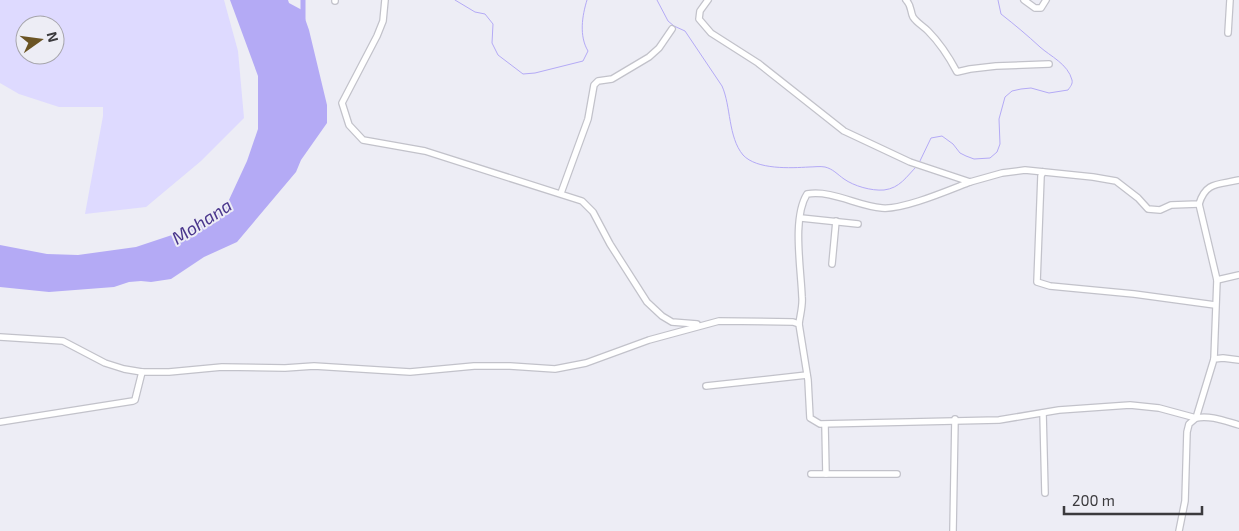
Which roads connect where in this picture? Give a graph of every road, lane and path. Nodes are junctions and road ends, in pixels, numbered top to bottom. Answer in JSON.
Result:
{"nodes":[{"id":1,"x":385,"y":0,"type":"edge"},
{"id":2,"x":708,"y":0,"type":"edge"},
{"id":3,"x":906,"y":0,"type":"edge"},
{"id":4,"x":1024,"y":0,"type":"edge"},
{"id":5,"x":1046,"y":0,"type":"edge"},
{"id":6,"x":1230,"y":0,"type":"edge"},
{"id":7,"x":672,"y":29,"type":"dead end"},
{"id":8,"x":1228,"y":33,"type":"dead end"},
{"id":9,"x":1049,"y":64,"type":"dead end"},
{"id":10,"x":1042,"y":172,"type":"junction"},
{"id":11,"x":1239,"y":180,"type":"edge"},
{"id":12,"x":970,"y":182,"type":"junction"},
{"id":13,"x":561,"y":193,"type":"junction"},
{"id":14,"x":1199,"y":204,"type":"junction"},
{"id":15,"x":801,"y":218,"type":"junction"},
{"id":16,"x":836,"y":221,"type":"junction"},
{"id":17,"x":858,"y":224,"type":"dead end"},
{"id":18,"x":832,"y":264,"type":"dead end"},
{"id":19,"x":1239,"y":276,"type":"edge"},
{"id":20,"x":1216,"y":280,"type":"junction"},
{"id":21,"x":1215,"y":305,"type":"junction"},
{"id":22,"x":704,"y":324,"type":"junction"},
{"id":23,"x":799,"y":324,"type":"junction"},
{"id":24,"x":0,"y":337,"type":"edge"},
{"id":25,"x":1214,"y":359,"type":"junction"},
{"id":26,"x":1239,"y":360,"type":"edge"},
{"id":27,"x":142,"y":372,"type":"junction"},
{"id":28,"x":807,"y":374,"type":"junction"},
{"id":29,"x":706,"y":386,"type":"dead end"},
{"id":30,"x":1043,"y":413,"type":"junction"},
{"id":31,"x":1196,"y":418,"type":"junction"},
{"id":32,"x":955,"y":419,"type":"junction"},
{"id":33,"x":0,"y":422,"type":"edge"},
{"id":34,"x":825,"y":425,"type":"junction"},
{"id":35,"x":1239,"y":425,"type":"edge"},
{"id":36,"x":811,"y":474,"type":"dead end"},
{"id":37,"x":826,"y":474,"type":"junction"},
{"id":38,"x":897,"y":474,"type":"dead end"},
{"id":39,"x":1045,"y":493,"type":"dead end"},
{"id":40,"x":953,"y":531,"type":"edge"},
{"id":41,"x":1179,"y":531,"type":"edge"}],
"edges":[{"from":1,"to":13,"type":"street"},
{"from":2,"to":12,"type":"street"},
{"from":3,"to":9,"type":"street"},
{"from":4,"to":5,"type":"street"},
{"from":6,"to":8,"type":"street"},
{"from":7,"to":13,"type":"street"},
{"from":10,"to":12,"type":"street"},
{"from":10,"to":14,"type":"street"},
{"from":10,"to":21,"type":"street"},
{"from":11,"to":14,"type":"street"},
{"from":12,"to":15,"type":"street"},
{"from":13,"to":22,"type":"street"},
{"from":14,"to":20,"type":"street"},
{"from":15,"to":16,"type":"street"},
{"from":15,"to":23,"type":"street"},
{"from":16,"to":17,"type":"street"},
{"from":16,"to":18,"type":"street"},
{"from":19,"to":20,"type":"street"},
{"from":20,"to":21,"type":"street"},
{"from":21,"to":25,"type":"street"},
{"from":22,"to":23,"type":"street"},
{"from":22,"to":27,"type":"street"},
{"from":23,"to":28,"type":"street"},
{"from":24,"to":27,"type":"street"},
{"from":25,"to":26,"type":"street"},
{"from":25,"to":31,"type":"street"},
{"from":27,"to":33,"type":"street"},
{"from":28,"to":29,"type":"street"},
{"from":28,"to":34,"type":"street"},
{"from":30,"to":31,"type":"street"},
{"from":30,"to":32,"type":"street"},
{"from":30,"to":39,"type":"street"},
{"from":31,"to":35,"type":"street"},
{"from":31,"to":41,"type":"street"},
{"from":32,"to":34,"type":"street"},
{"from":32,"to":40,"type":"street"},
{"from":34,"to":37,"type":"street"},
{"from":36,"to":37,"type":"street"},
{"from":37,"to":38,"type":"street"}]}
